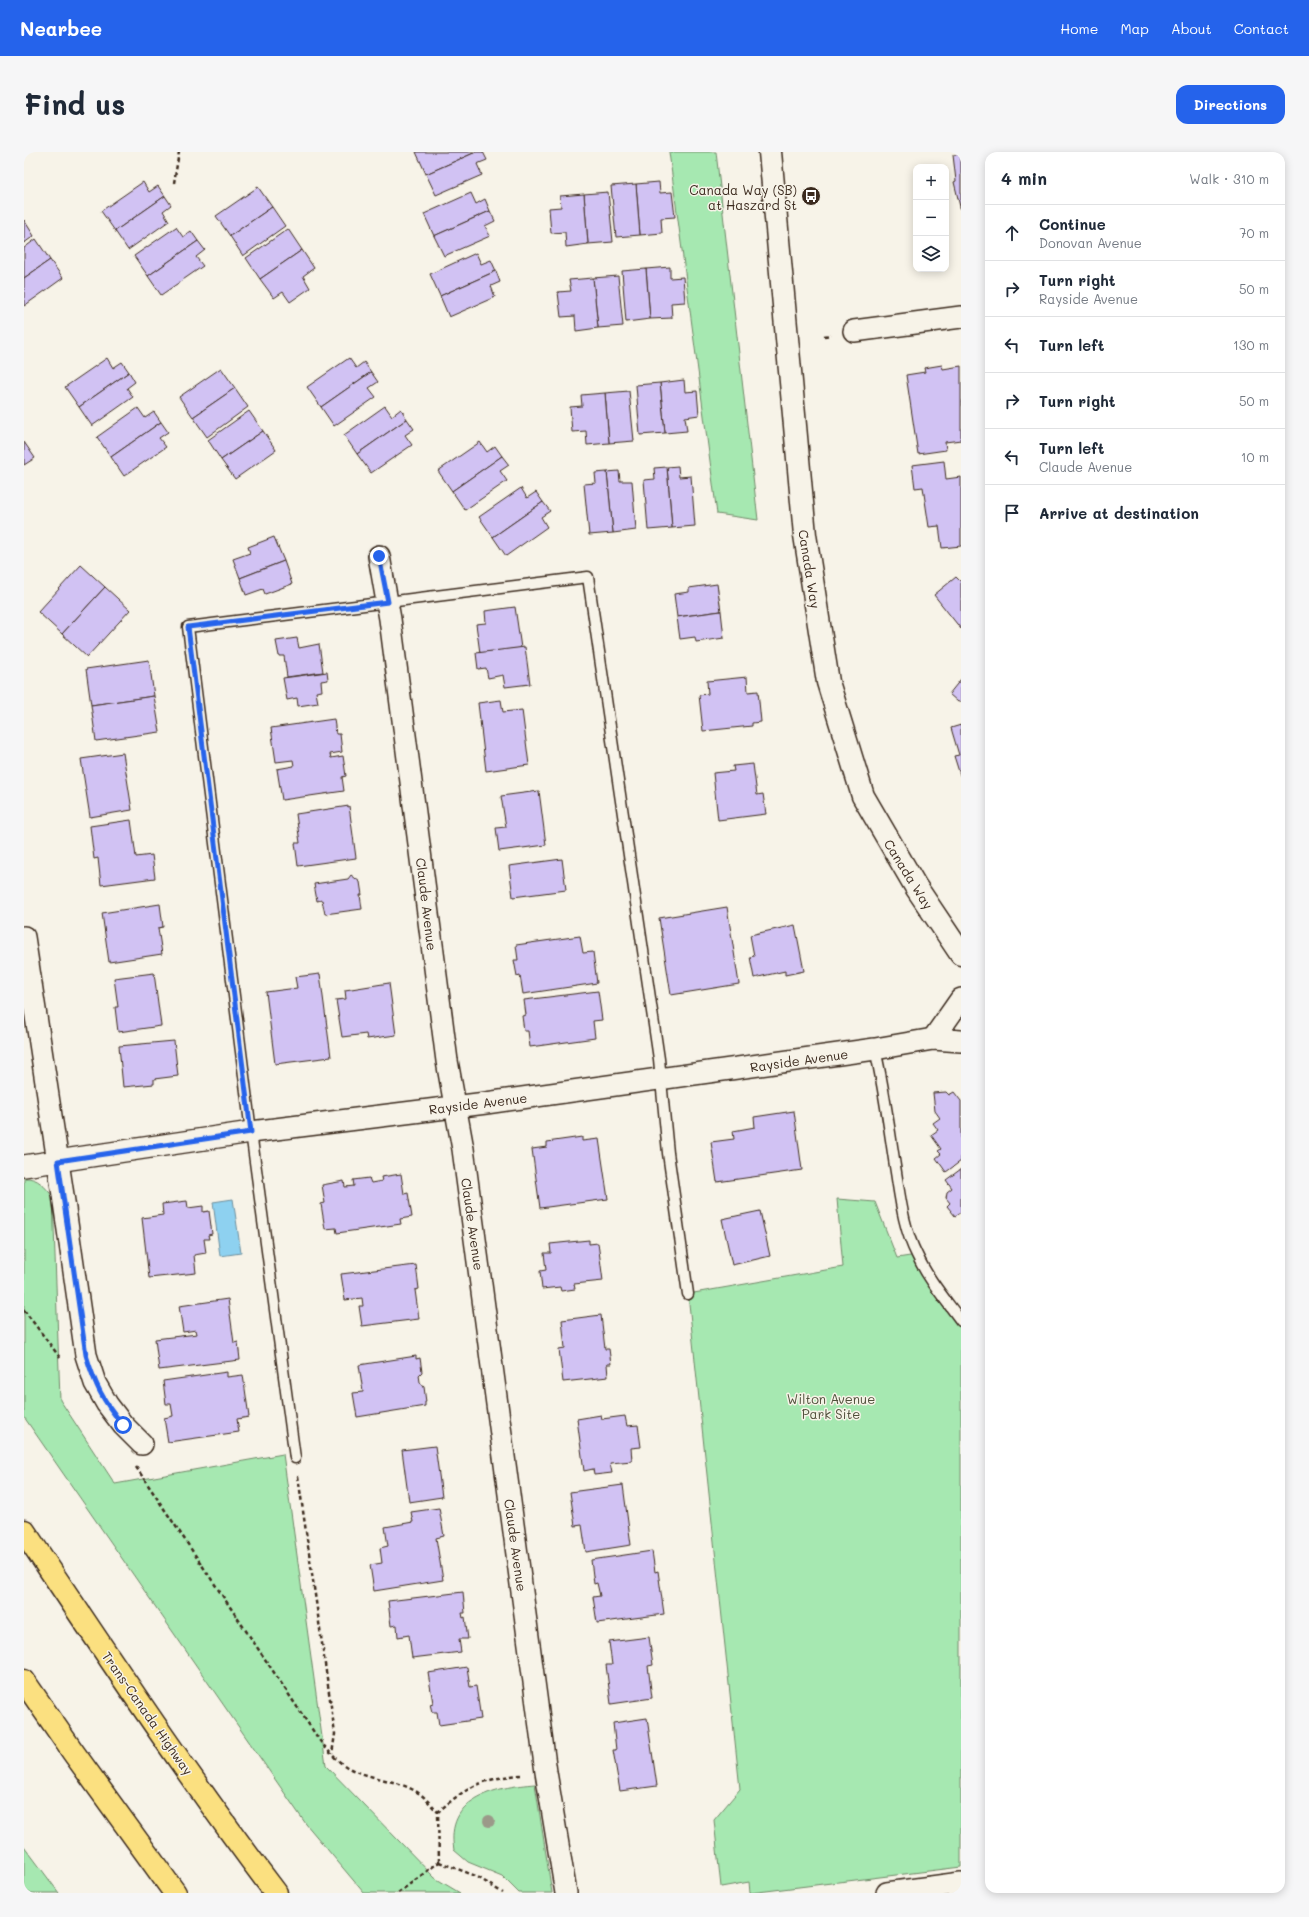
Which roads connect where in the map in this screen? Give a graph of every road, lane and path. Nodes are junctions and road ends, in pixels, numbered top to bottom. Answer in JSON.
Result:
{"nodes":[{"id":1,"x":178,"y":152,"type":"edge"},
{"id":2,"x":770,"y":152,"type":"edge"},
{"id":3,"x":174,"y":183,"type":"dead end"},
{"id":4,"x":961,"y":317,"type":"edge"},
{"id":5,"x":854,"y":332,"type":"dead end"},
{"id":6,"x":379,"y":556,"type":"dead end"},
{"id":7,"x":388,"y":602,"type":"junction"},
{"id":8,"x":24,"y":937,"type":"edge"},
{"id":9,"x":961,"y":954,"type":"edge"},
{"id":10,"x":961,"y":999,"type":"edge"},
{"id":11,"x":932,"y":1038,"type":"junction"},
{"id":12,"x":961,"y":1041,"type":"edge"},
{"id":13,"x":875,"y":1049,"type":"junction"},
{"id":14,"x":660,"y":1079,"type":"junction"},
{"id":15,"x":456,"y":1107,"type":"junction"},
{"id":16,"x":251,"y":1132,"type":"junction"},
{"id":17,"x":58,"y":1161,"type":"junction"},
{"id":18,"x":24,"y":1166,"type":"edge"},
{"id":19,"x":688,"y":1294,"type":"dead end"},
{"id":20,"x":24,"y":1310,"type":"edge"},
{"id":21,"x":961,"y":1321,"type":"edge"},
{"id":22,"x":65,"y":1365,"type":"dead end"},
{"id":23,"x":142,"y":1444,"type":"dead end"},
{"id":24,"x":295,"y":1458,"type":"joint"},
{"id":25,"x":135,"y":1465,"type":"dead end"},
{"id":26,"x":24,"y":1531,"type":"edge"},
{"id":27,"x":24,"y":1681,"type":"edge"},
{"id":28,"x":332,"y":1755,"type":"junction"},
{"id":29,"x":546,"y":1772,"type":"junction"},
{"id":30,"x":438,"y":1812,"type":"junction"},
{"id":31,"x":439,"y":1862,"type":"junction"},
{"id":32,"x":952,"y":1887,"type":"edge"},
{"id":33,"x":175,"y":1893,"type":"edge"},
{"id":34,"x":276,"y":1893,"type":"edge"},
{"id":35,"x":398,"y":1893,"type":"edge"},
{"id":36,"x":503,"y":1893,"type":"edge"},
{"id":37,"x":566,"y":1893,"type":"edge"},
{"id":38,"x":888,"y":1893,"type":"edge"}],
"edges":[{"from":1,"to":3,"type":"path"},
{"from":2,"to":9,"type":"main road","name":"Canada Way"},
{"from":4,"to":5,"type":"street"},
{"from":6,"to":7,"type":"street","name":"Claude Avenue"},
{"from":7,"to":14,"type":"lane"},
{"from":7,"to":15,"type":"street","name":"Claude Avenue"},
{"from":7,"to":16,"type":"lane"},
{"from":8,"to":17,"type":"street"},
{"from":10,"to":11,"type":"street"},
{"from":11,"to":12,"type":"street","name":"Rayside Avenue"},
{"from":11,"to":13,"type":"street","name":"Rayside Avenue"},
{"from":13,"to":14,"type":"street","name":"Rayside Avenue"},
{"from":13,"to":21,"type":"lane"},
{"from":14,"to":15,"type":"street","name":"Rayside Avenue"},
{"from":14,"to":19,"type":"lane"},
{"from":15,"to":16,"type":"street","name":"Rayside Avenue"},
{"from":15,"to":29,"type":"street","name":"Claude Avenue"},
{"from":16,"to":17,"type":"street","name":"Rayside Avenue"},
{"from":16,"to":24,"type":"lane"},
{"from":17,"to":18,"type":"street","name":"Rayside Avenue"},
{"from":17,"to":23,"type":"street"},
{"from":20,"to":22,"type":"path"},
{"from":24,"to":28,"type":"path"},
{"from":25,"to":28,"type":"path"},
{"from":26,"to":34,"type":"highway","name":"Trans-Canada Highway"},
{"from":27,"to":33,"type":"highway"},
{"from":28,"to":30,"type":"path"},
{"from":29,"to":30,"type":"path"},
{"from":29,"to":37,"type":"street","name":"Claude Avenue"},
{"from":30,"to":31,"type":"path"},
{"from":31,"to":35,"type":"path"},
{"from":31,"to":36,"type":"path"},
{"from":32,"to":38,"type":"street"}]}
